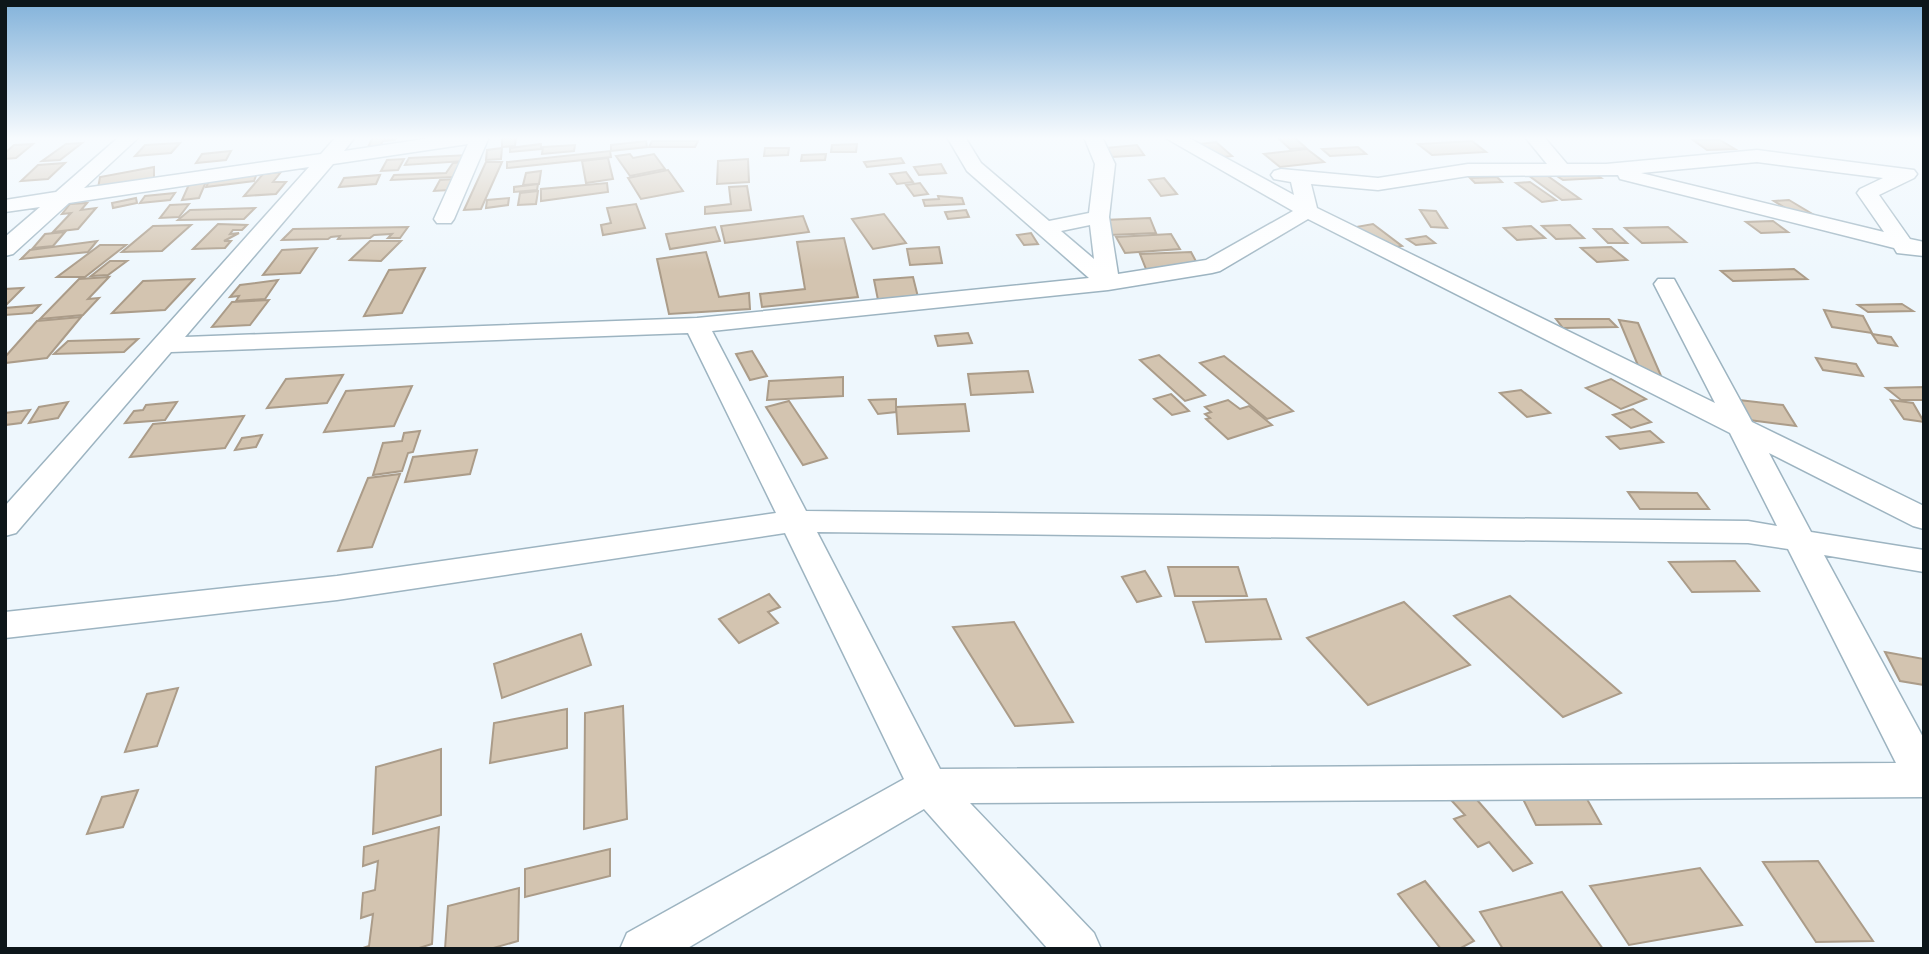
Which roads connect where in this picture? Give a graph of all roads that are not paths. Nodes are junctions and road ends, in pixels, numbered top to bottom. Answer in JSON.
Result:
{"nodes":[{"id":1,"x":81,"y":182,"type":"edge"},
{"id":2,"x":175,"y":182,"type":"edge"},
{"id":3,"x":307,"y":182,"type":"edge"},
{"id":4,"x":460,"y":182,"type":"edge"},
{"id":5,"x":991,"y":182,"type":"edge"},
{"id":6,"x":1103,"y":182,"type":"edge"},
{"id":7,"x":1252,"y":182,"type":"edge"},
{"id":8,"x":1301,"y":182,"type":"edge"},
{"id":9,"x":1350,"y":182,"type":"edge"},
{"id":10,"x":1394,"y":182,"type":"edge"},
{"id":11,"x":1651,"y":182,"type":"edge"},
{"id":12,"x":1893,"y":182,"type":"edge"},
{"id":13,"x":63,"y":198,"type":"junction"},
{"id":14,"x":5,"y":206,"type":"edge"},
{"id":15,"x":1308,"y":211,"type":"junction"},
{"id":16,"x":1100,"y":217,"type":"junction"},
{"id":17,"x":444,"y":219,"type":"dead end"},
{"id":18,"x":1045,"y":228,"type":"junction"},
{"id":19,"x":1898,"y":242,"type":"junction"},
{"id":20,"x":5,"y":249,"type":"edge"},
{"id":21,"x":1924,"y":249,"type":"edge"},
{"id":22,"x":1924,"y":266,"type":"edge"},
{"id":23,"x":1108,"y":284,"type":"junction"},
{"id":24,"x":1666,"y":284,"type":"dead end"},
{"id":25,"x":697,"y":324,"type":"junction"},
{"id":26,"x":165,"y":345,"type":"junction"},
{"id":27,"x":1741,"y":429,"type":"junction"},
{"id":28,"x":1924,"y":519,"type":"edge"},
{"id":29,"x":795,"y":521,"type":"junction"},
{"id":30,"x":5,"y":526,"type":"edge"},
{"id":31,"x":1799,"y":540,"type":"junction"},
{"id":32,"x":1924,"y":561,"type":"edge"},
{"id":33,"x":5,"y":625,"type":"edge"},
{"id":34,"x":1924,"y":779,"type":"edge"},
{"id":35,"x":928,"y":786,"type":"junction"},
{"id":36,"x":643,"y":949,"type":"edge"},
{"id":37,"x":1078,"y":949,"type":"edge"}],
"edges":[{"from":1,"to":13,"type":"street"},
{"from":2,"to":13,"type":"street"},
{"from":3,"to":26,"type":"street"},
{"from":4,"to":17,"type":"street"},
{"from":5,"to":18,"type":"street"},
{"from":6,"to":16,"type":"street"},
{"from":7,"to":15,"type":"street"},
{"from":8,"to":15,"type":"street"},
{"from":9,"to":10,"type":"street"},
{"from":11,"to":19,"type":"street"},
{"from":12,"to":19,"type":"street"},
{"from":13,"to":14,"type":"street"},
{"from":13,"to":20,"type":"street"},
{"from":15,"to":23,"type":"street"},
{"from":15,"to":27,"type":"street"},
{"from":16,"to":18,"type":"street"},
{"from":16,"to":23,"type":"street"},
{"from":18,"to":23,"type":"street"},
{"from":19,"to":21,"type":"street"},
{"from":19,"to":22,"type":"street"},
{"from":23,"to":25,"type":"street"},
{"from":24,"to":27,"type":"street"},
{"from":25,"to":26,"type":"street"},
{"from":25,"to":29,"type":"street"},
{"from":26,"to":30,"type":"street"},
{"from":27,"to":28,"type":"street"},
{"from":27,"to":31,"type":"street"},
{"from":29,"to":31,"type":"street"},
{"from":29,"to":33,"type":"street"},
{"from":29,"to":35,"type":"street"},
{"from":31,"to":32,"type":"street"},
{"from":31,"to":34,"type":"street"},
{"from":34,"to":35,"type":"street"},
{"from":35,"to":36,"type":"street"},
{"from":35,"to":37,"type":"street"}]}
